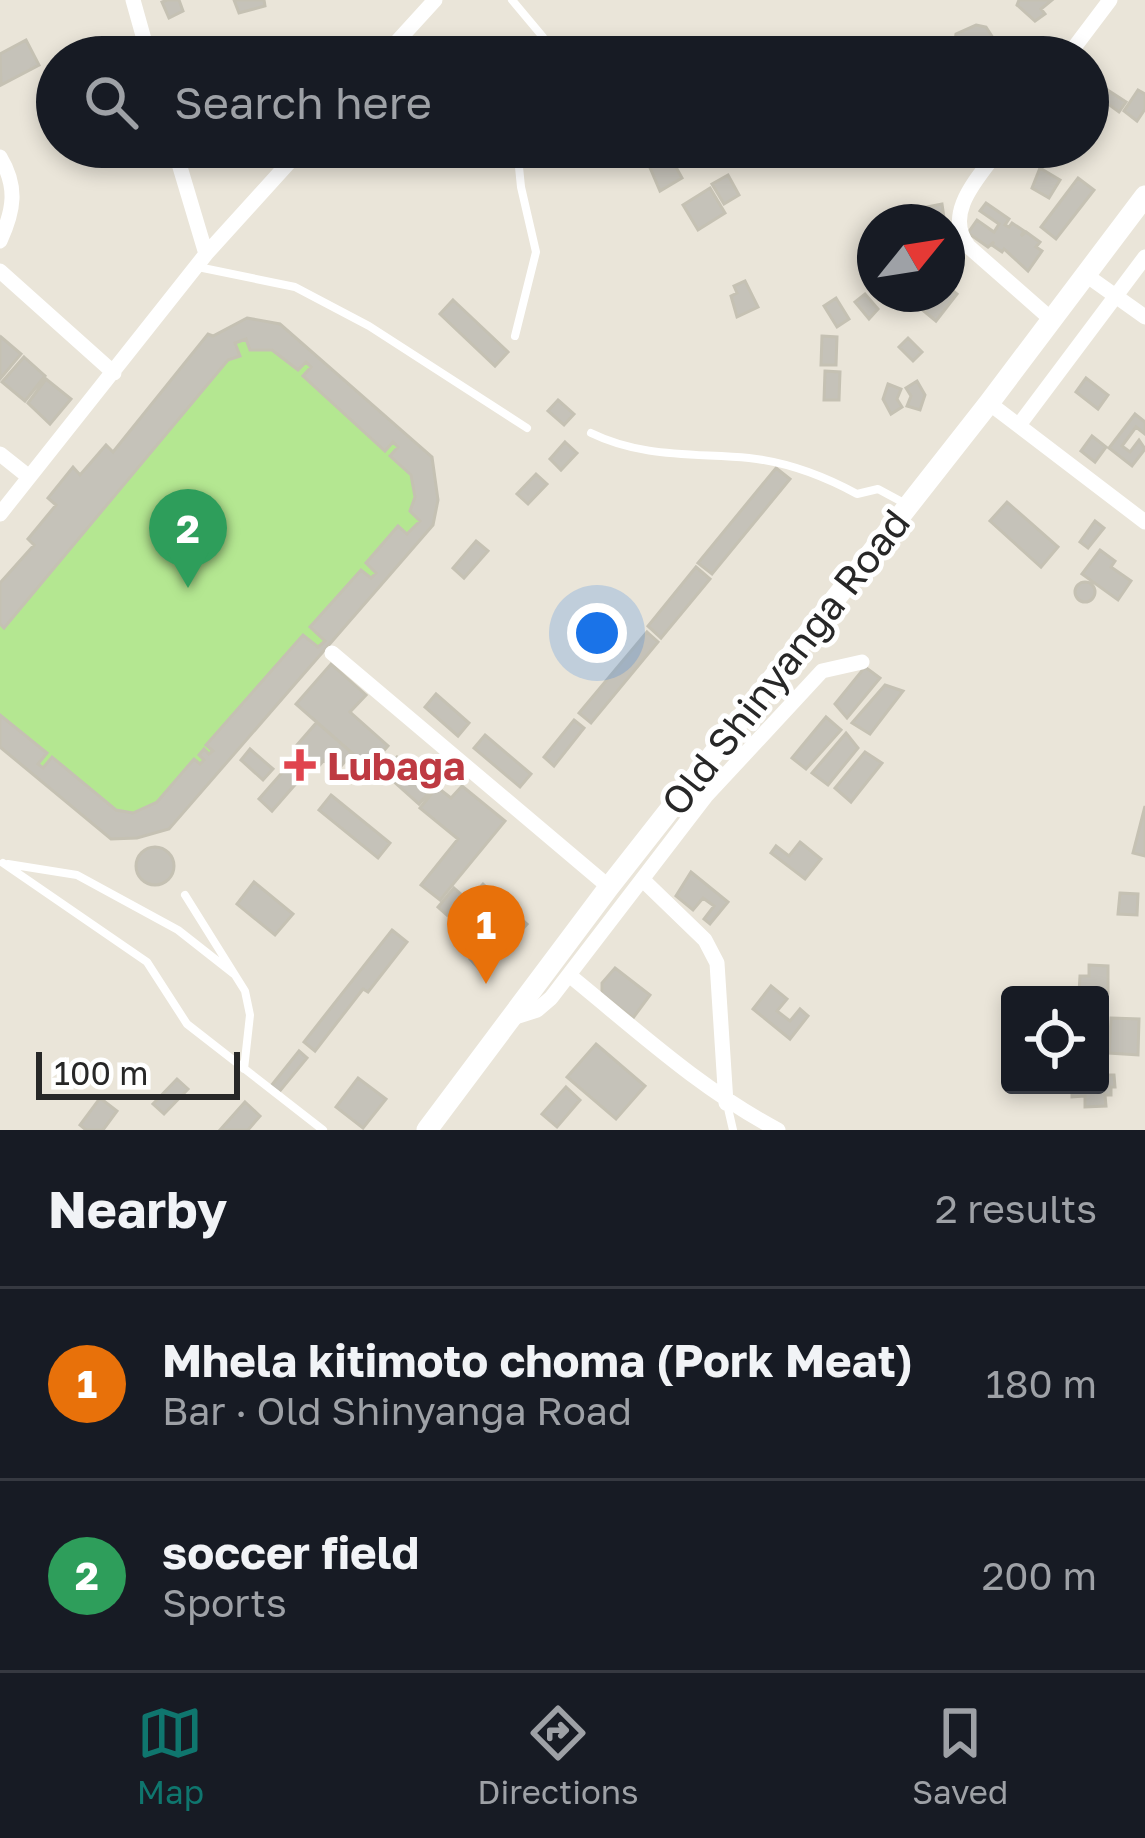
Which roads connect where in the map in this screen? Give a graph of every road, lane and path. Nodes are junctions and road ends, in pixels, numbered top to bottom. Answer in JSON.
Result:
{"nodes":[{"id":1,"x":133,"y":0,"type":"edge"},
{"id":2,"x":434,"y":0,"type":"edge"},
{"id":3,"x":512,"y":0,"type":"edge"},
{"id":4,"x":1110,"y":0,"type":"edge"},
{"id":5,"x":143,"y":36,"type":"edge"},
{"id":6,"x":402,"y":36,"type":"edge"},
{"id":7,"x":542,"y":36,"type":"edge"},
{"id":8,"x":1083,"y":36,"type":"edge"},
{"id":9,"x":0,"y":157,"type":"edge"},
{"id":10,"x":179,"y":168,"type":"edge"},
{"id":11,"x":283,"y":168,"type":"edge"},
{"id":12,"x":520,"y":168,"type":"edge"},
{"id":13,"x":987,"y":168,"type":"edge"},
{"id":14,"x":1145,"y":196,"type":"edge"},
{"id":15,"x":0,"y":242,"type":"edge"},
{"id":16,"x":1145,"y":257,"type":"edge"},
{"id":17,"x":202,"y":260,"type":"junction"},
{"id":18,"x":0,"y":271,"type":"edge"},
{"id":19,"x":1086,"y":274,"type":"junction"},
{"id":20,"x":1117,"y":296,"type":"junction"},
{"id":21,"x":1145,"y":316,"type":"edge"},
{"id":22,"x":1052,"y":320,"type":"junction"},
{"id":23,"x":515,"y":336,"type":"dead end"},
{"id":24,"x":114,"y":374,"type":"junction"},
{"id":25,"x":989,"y":403,"type":"junction"},
{"id":26,"x":1019,"y":425,"type":"junction"},
{"id":27,"x":527,"y":428,"type":"dead end"},
{"id":28,"x":591,"y":433,"type":"dead end"},
{"id":29,"x":0,"y":454,"type":"edge"},
{"id":30,"x":29,"y":477,"type":"junction"},
{"id":31,"x":907,"y":504,"type":"junction"},
{"id":32,"x":0,"y":514,"type":"edge"},
{"id":33,"x":1145,"y":522,"type":"edge"},
{"id":34,"x":332,"y":653,"type":"dead end"},
{"id":35,"x":862,"y":662,"type":"dead end"},
{"id":36,"x":1,"y":863,"type":"edge"},
{"id":37,"x":644,"y":880,"type":"junction"},
{"id":38,"x":609,"y":887,"type":"junction"},
{"id":39,"x":185,"y":895,"type":"dead end"},
{"id":40,"x":234,"y":974,"type":"junction"},
{"id":41,"x":569,"y":975,"type":"junction"},
{"id":42,"x":512,"y":1018,"type":"junction"},
{"id":43,"x":244,"y":1071,"type":"junction"},
{"id":44,"x":726,"y":1103,"type":"junction"},
{"id":45,"x":323,"y":1130,"type":"edge"},
{"id":46,"x":427,"y":1130,"type":"edge"},
{"id":47,"x":733,"y":1130,"type":"edge"},
{"id":48,"x":778,"y":1130,"type":"edge"}],
"edges":[{"from":1,"to":5,"type":"street"},
{"from":2,"to":6,"type":"street"},
{"from":3,"to":7,"type":"lane"},
{"from":4,"to":8,"type":"street"},
{"from":9,"to":15,"type":"street"},
{"from":10,"to":17,"type":"street"},
{"from":11,"to":17,"type":"street"},
{"from":12,"to":23,"type":"lane"},
{"from":13,"to":22,"type":"street"},
{"from":14,"to":19,"type":"main road","name":"Old Shinyanga Road"},
{"from":16,"to":20,"type":"street"},
{"from":17,"to":24,"type":"street"},
{"from":17,"to":27,"type":"lane"},
{"from":18,"to":24,"type":"street"},
{"from":19,"to":20,"type":"street"},
{"from":19,"to":22,"type":"main road","name":"Old Shinyanga Road"},
{"from":20,"to":21,"type":"street"},
{"from":20,"to":26,"type":"street"},
{"from":22,"to":25,"type":"main road","name":"Old Shinyanga Road"},
{"from":24,"to":30,"type":"street"},
{"from":25,"to":26,"type":"street"},
{"from":25,"to":31,"type":"main road","name":"Old Shinyanga Road"},
{"from":26,"to":33,"type":"street"},
{"from":28,"to":31,"type":"lane"},
{"from":29,"to":30,"type":"street"},
{"from":30,"to":32,"type":"street"},
{"from":31,"to":38,"type":"main road","name":"Old Shinyanga Road"},
{"from":34,"to":38,"type":"street"},
{"from":35,"to":37,"type":"street"},
{"from":36,"to":40,"type":"lane"},
{"from":36,"to":43,"type":"lane"},
{"from":37,"to":41,"type":"street"},
{"from":37,"to":44,"type":"street"},
{"from":38,"to":42,"type":"main road","name":"Old Shinyanga Road"},
{"from":39,"to":40,"type":"lane"},
{"from":40,"to":43,"type":"lane"},
{"from":41,"to":42,"type":"street"},
{"from":41,"to":44,"type":"street"},
{"from":42,"to":46,"type":"main road","name":"Old Shinyanga Road"},
{"from":43,"to":45,"type":"lane"},
{"from":44,"to":47,"type":"lane"},
{"from":44,"to":48,"type":"street"}]}
